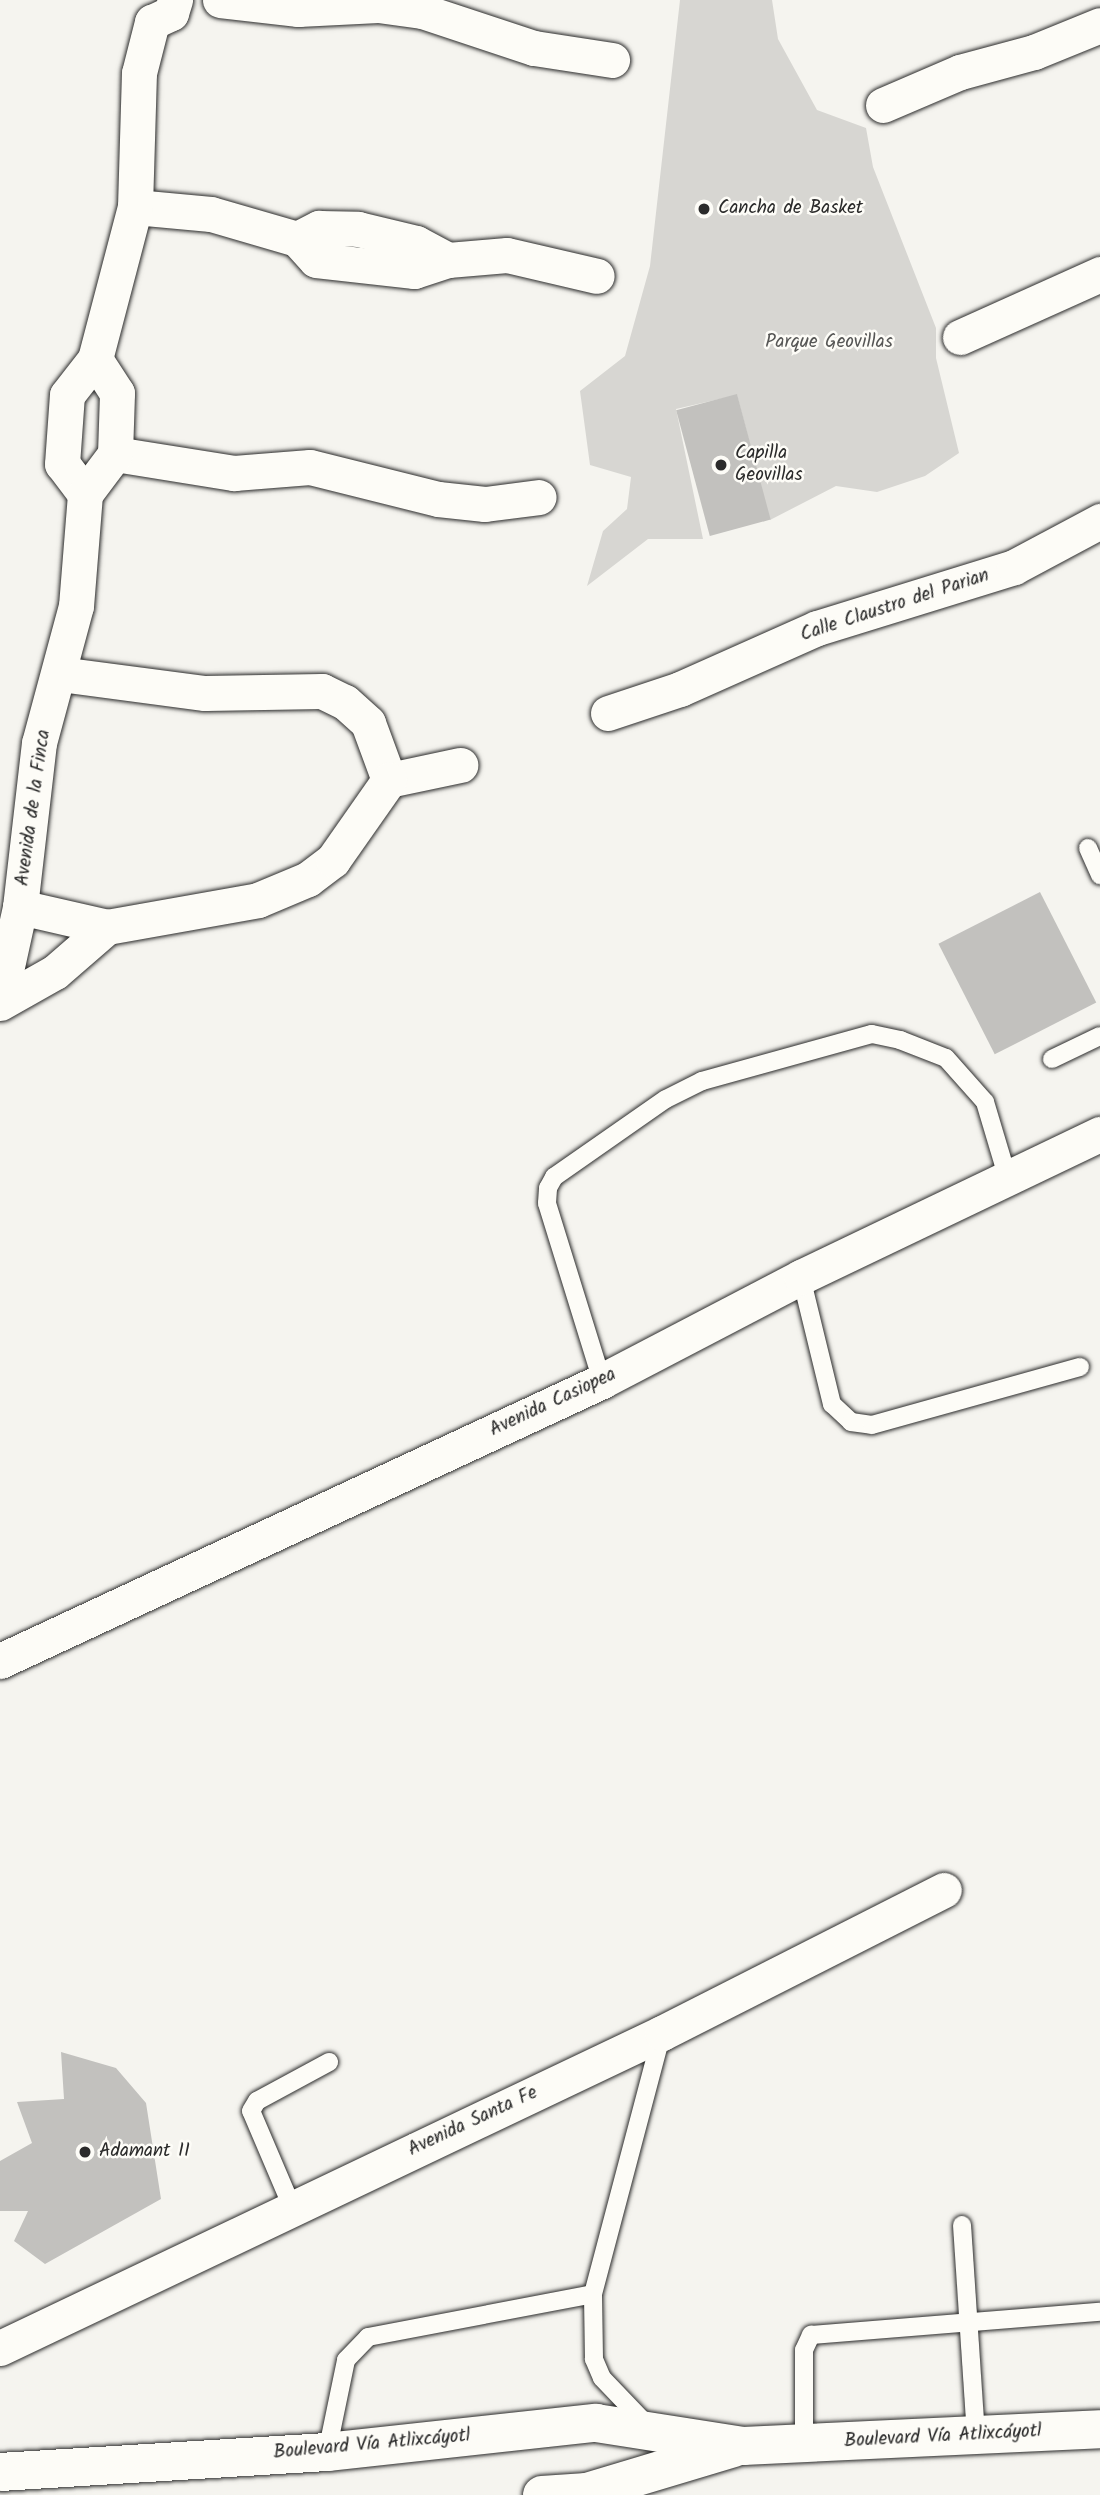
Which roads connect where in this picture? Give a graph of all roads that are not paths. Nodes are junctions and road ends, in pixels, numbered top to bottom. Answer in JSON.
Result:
{"nodes":[{"id":1,"x":220,"y":0,"type":"edge"},
{"id":2,"x":155,"y":7,"type":"edge"},
{"id":3,"x":1100,"y":25,"type":"edge"},
{"id":4,"x":612,"y":60,"type":"dead end"},
{"id":5,"x":883,"y":106,"type":"dead end"},
{"id":6,"x":135,"y":207,"type":"junction"},
{"id":7,"x":1100,"y":274,"type":"edge"},
{"id":8,"x":597,"y":276,"type":"dead end"},
{"id":9,"x":960,"y":337,"type":"dead end"},
{"id":10,"x":95,"y":359,"type":"junction"},
{"id":11,"x":114,"y":454,"type":"junction"},
{"id":12,"x":85,"y":494,"type":"junction"},
{"id":13,"x":539,"y":497,"type":"dead end"},
{"id":14,"x":1100,"y":521,"type":"edge"},
{"id":15,"x":60,"y":674,"type":"junction"},
{"id":16,"x":608,"y":713,"type":"dead end"},
{"id":17,"x":460,"y":765,"type":"dead end"},
{"id":18,"x":389,"y":780,"type":"junction"},
{"id":19,"x":1088,"y":848,"type":"dead end"},
{"id":20,"x":1100,"y":875,"type":"edge"},
{"id":21,"x":20,"y":908,"type":"junction"},
{"id":22,"x":107,"y":927,"type":"junction"},
{"id":23,"x":0,"y":1001,"type":"edge"},
{"id":24,"x":1100,"y":1035,"type":"edge"},
{"id":25,"x":1052,"y":1059,"type":"dead end"},
{"id":26,"x":1100,"y":1134,"type":"edge"},
{"id":27,"x":1007,"y":1175,"type":"junction"},
{"id":28,"x":801,"y":1277,"type":"junction"},
{"id":29,"x":1080,"y":1367,"type":"dead end"},
{"id":30,"x":602,"y":1381,"type":"junction"},
{"id":31,"x":0,"y":1661,"type":"edge"},
{"id":32,"x":944,"y":1890,"type":"dead end"},
{"id":33,"x":662,"y":2033,"type":"junction"},
{"id":34,"x":329,"y":2062,"type":"dead end"},
{"id":35,"x":292,"y":2207,"type":"junction"},
{"id":36,"x":962,"y":2225,"type":"dead end"},
{"id":37,"x":593,"y":2294,"type":"junction"},
{"id":38,"x":1100,"y":2312,"type":"edge"},
{"id":39,"x":967,"y":2323,"type":"junction"},
{"id":40,"x":0,"y":2348,"type":"edge"},
{"id":41,"x":1100,"y":2429,"type":"edge"},
{"id":42,"x":653,"y":2431,"type":"junction"},
{"id":43,"x":976,"y":2436,"type":"junction"},
{"id":44,"x":804,"y":2443,"type":"junction"},
{"id":45,"x":743,"y":2446,"type":"junction"},
{"id":46,"x":327,"y":2452,"type":"junction"},
{"id":47,"x":0,"y":2472,"type":"edge"},
{"id":48,"x":542,"y":2495,"type":"edge"}],
"edges":[{"from":1,"to":4,"type":"street"},
{"from":2,"to":6,"type":"street"},
{"from":3,"to":5,"type":"street"},
{"from":6,"to":8,"type":"street"},
{"from":6,"to":10,"type":"street"},
{"from":7,"to":9,"type":"street"},
{"from":10,"to":11,"type":"street"},
{"from":10,"to":12,"type":"street"},
{"from":11,"to":12,"type":"street"},
{"from":11,"to":13,"type":"street"},
{"from":12,"to":15,"type":"street","name":"Avenida de la Finca"},
{"from":14,"to":16,"type":"street","name":"Calle Claustro del Parian"},
{"from":15,"to":18,"type":"street"},
{"from":15,"to":21,"type":"street","name":"Avenida de la Finca"},
{"from":17,"to":18,"type":"street"},
{"from":18,"to":22,"type":"street"},
{"from":19,"to":20,"type":"lane"},
{"from":21,"to":22,"type":"street"},
{"from":21,"to":23,"type":"street","name":"Avenida de la Finca"},
{"from":22,"to":23,"type":"street"},
{"from":24,"to":25,"type":"lane"},
{"from":26,"to":27,"type":"street","name":"Avenida Casiopea"},
{"from":27,"to":28,"type":"street","name":"Avenida Casiopea"},
{"from":27,"to":30,"type":"lane"},
{"from":28,"to":29,"type":"lane"},
{"from":28,"to":30,"type":"street","name":"Avenida Casiopea"},
{"from":30,"to":31,"type":"street","name":"Avenida Casiopea"},
{"from":32,"to":33,"type":"street","name":"Avenida Santa Fe"},
{"from":33,"to":35,"type":"street","name":"Avenida Santa Fe"},
{"from":33,"to":37,"type":"lane"},
{"from":34,"to":35,"type":"lane"},
{"from":35,"to":40,"type":"street","name":"Avenida Santa Fe"},
{"from":36,"to":39,"type":"lane"},
{"from":37,"to":42,"type":"lane"},
{"from":37,"to":46,"type":"lane"},
{"from":38,"to":39,"type":"lane"},
{"from":39,"to":43,"type":"lane"},
{"from":39,"to":44,"type":"lane"},
{"from":41,"to":43,"type":"main road","name":"Boulevard Vía Atlixcáyotl"},
{"from":42,"to":45,"type":"main road","name":"Boulevard Vía Atlixcáyotl"},
{"from":42,"to":46,"type":"main road","name":"Boulevard Vía Atlixcáyotl"},
{"from":43,"to":44,"type":"main road","name":"Boulevard Vía Atlixcáyotl"},
{"from":44,"to":45,"type":"main road","name":"Boulevard Vía Atlixcáyotl"},
{"from":45,"to":48,"type":"main road","name":"Boulevard Vía Atlixcáyotl"},
{"from":46,"to":47,"type":"main road","name":"Boulevard Vía Atlixcáyotl"}]}
